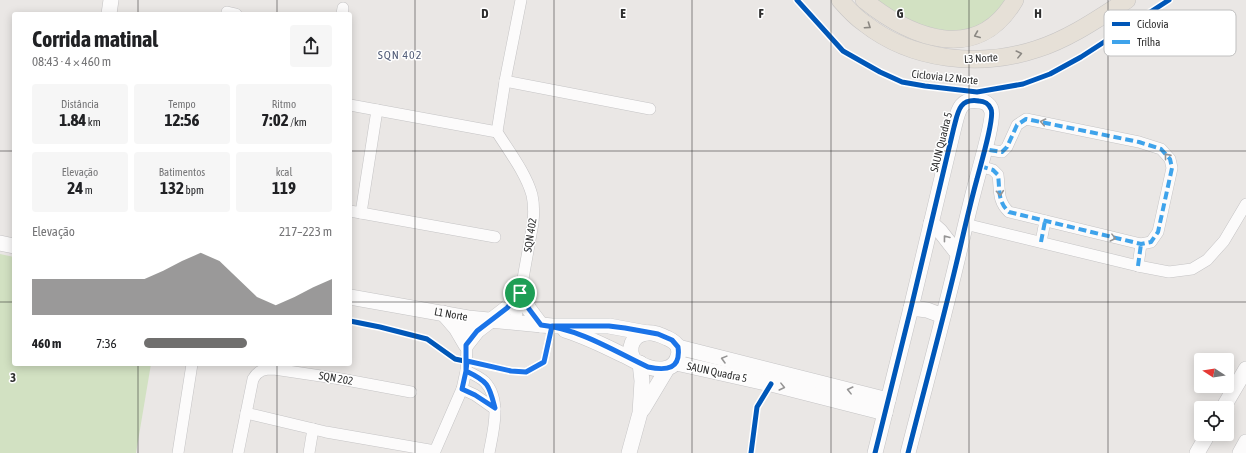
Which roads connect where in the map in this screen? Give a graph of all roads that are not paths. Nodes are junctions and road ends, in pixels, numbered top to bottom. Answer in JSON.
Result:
{"nodes":[{"id":1,"x":111,"y":0,"type":"edge"},
{"id":2,"x":521,"y":0,"type":"edge"},
{"id":3,"x":840,"y":0,"type":"edge"},
{"id":4,"x":864,"y":0,"type":"edge"},
{"id":5,"x":1015,"y":0,"type":"edge"},
{"id":6,"x":1127,"y":0,"type":"edge"},
{"id":7,"x":1111,"y":10,"type":"edge"},
{"id":8,"x":109,"y":12,"type":"edge"},
{"id":9,"x":1104,"y":14,"type":"edge"},
{"id":10,"x":505,"y":82,"type":"junction"},
{"id":11,"x":352,"y":105,"type":"edge"},
{"id":12,"x":650,"y":109,"type":"dead end"},
{"id":13,"x":377,"y":110,"type":"junction"},
{"id":14,"x":497,"y":132,"type":"junction"},
{"id":15,"x":984,"y":149,"type":"junction"},
{"id":16,"x":980,"y":166,"type":"junction"},
{"id":17,"x":1246,"y":204,"type":"edge"},
{"id":18,"x":355,"y":212,"type":"edge"},
{"id":19,"x":1045,"y":221,"type":"junction"},
{"id":20,"x":931,"y":223,"type":"junction"},
{"id":21,"x":965,"y":224,"type":"junction"},
{"id":22,"x":495,"y":237,"type":"dead end"},
{"id":23,"x":12,"y":241,"type":"edge"},
{"id":24,"x":1041,"y":242,"type":"junction"},
{"id":25,"x":0,"y":243,"type":"edge"},
{"id":26,"x":1141,"y":244,"type":"junction"},
{"id":27,"x":12,"y":246,"type":"edge"},
{"id":28,"x":958,"y":254,"type":"junction"},
{"id":29,"x":1138,"y":266,"type":"junction"},
{"id":30,"x":520,"y":293,"type":"junction"},
{"id":31,"x":352,"y":297,"type":"edge"},
{"id":32,"x":911,"y":308,"type":"junction"},
{"id":33,"x":443,"y":313,"type":"junction"},
{"id":34,"x":943,"y":316,"type":"junction"},
{"id":35,"x":468,"y":318,"type":"junction"},
{"id":36,"x":492,"y":320,"type":"junction"},
{"id":37,"x":515,"y":323,"type":"junction"},
{"id":38,"x":547,"y":326,"type":"junction"},
{"id":39,"x":648,"y":333,"type":"junction"},
{"id":40,"x":466,"y":345,"type":"junction"},
{"id":41,"x":678,"y":347,"type":"junction"},
{"id":42,"x":637,"y":362,"type":"junction"},
{"id":43,"x":192,"y":366,"type":"edge"},
{"id":44,"x":671,"y":366,"type":"junction"},
{"id":45,"x":1246,"y":369,"type":"edge"},
{"id":46,"x":466,"y":371,"type":"junction"},
{"id":47,"x":462,"y":389,"type":"junction"},
{"id":48,"x":411,"y":392,"type":"dead end"},
{"id":49,"x":1227,"y":401,"type":"edge"},
{"id":50,"x":886,"y":407,"type":"junction"},
{"id":51,"x":495,"y":408,"type":"junction"},
{"id":52,"x":246,"y":413,"type":"junction"},
{"id":53,"x":640,"y":413,"type":"junction"},
{"id":54,"x":313,"y":429,"type":"junction"},
{"id":55,"x":1204,"y":441,"type":"edge"},
{"id":56,"x":1246,"y":442,"type":"edge"},
{"id":57,"x":178,"y":453,"type":"edge"},
{"id":58,"x":238,"y":453,"type":"edge"},
{"id":59,"x":309,"y":453,"type":"edge"},
{"id":60,"x":489,"y":453,"type":"edge"},
{"id":61,"x":630,"y":453,"type":"edge"},
{"id":62,"x":875,"y":453,"type":"edge"},
{"id":63,"x":908,"y":453,"type":"edge"},
{"id":64,"x":1197,"y":453,"type":"edge"},
{"id":65,"x":1240,"y":453,"type":"edge"}],
"edges":[{"from":1,"to":8,"type":"street"},
{"from":2,"to":10,"type":"street"},
{"from":3,"to":9,"type":"main road","name":"L3 Norte","one_way":true},
{"from":5,"to":4,"type":"main road","name":"L3 Norte","one_way":true},
{"from":7,"to":6,"type":"main road","name":"L3 Norte","one_way":true},
{"from":10,"to":12,"type":"street"},
{"from":10,"to":14,"type":"street"},
{"from":11,"to":13,"type":"street"},
{"from":13,"to":14,"type":"street"},
{"from":13,"to":18,"type":"street"},
{"from":14,"to":30,"type":"street","name":"SQN 402"},
{"from":15,"to":16,"type":"street","name":"SAUN Quadra 5"},
{"from":15,"to":20,"type":"street","name":"SAUN Quadra 5"},
{"from":26,"to":15,"type":"street","one_way":true},
{"from":16,"to":19,"type":"street","one_way":true},
{"from":16,"to":21,"type":"street","name":"SAUN Quadra 5"},
{"from":17,"to":29,"type":"street"},
{"from":18,"to":22,"type":"street"},
{"from":19,"to":24,"type":"street"},
{"from":19,"to":26,"type":"street","one_way":true},
{"from":28,"to":20,"type":"street","one_way":true},
{"from":20,"to":32,"type":"street","name":"SAUN Quadra 5"},
{"from":21,"to":24,"type":"street"},
{"from":21,"to":28,"type":"street","name":"SAUN Quadra 5"},
{"from":23,"to":25,"type":"street"},
{"from":24,"to":29,"type":"street"},
{"from":25,"to":27,"type":"street"},
{"from":26,"to":29,"type":"street"},
{"from":28,"to":34,"type":"street","name":"SAUN Quadra 5"},
{"from":30,"to":36,"type":"street"},
{"from":30,"to":37,"type":"street","name":"SQN 402"},
{"from":30,"to":38,"type":"street"},
{"from":31,"to":33,"type":"street","name":"L1 Norte"},
{"from":32,"to":34,"type":"street"},
{"from":32,"to":50,"type":"street","name":"SAUN Quadra 5"},
{"from":33,"to":35,"type":"street","name":"L1 Norte"},
{"from":33,"to":40,"type":"street"},
{"from":34,"to":63,"type":"street","name":"SAUN Quadra 5"},
{"from":35,"to":36,"type":"street","name":"L1 Norte"},
{"from":35,"to":40,"type":"street"},
{"from":36,"to":37,"type":"street","name":"L1 Norte"},
{"from":36,"to":40,"type":"street"},
{"from":37,"to":38,"type":"street","name":"L1 Norte"},
{"from":38,"to":39,"type":"street","name":"L1 Norte"},
{"from":38,"to":42,"type":"street","name":"L1 Norte"},
{"from":39,"to":41,"type":"street"},
{"from":39,"to":42,"type":"street"},
{"from":40,"to":46,"type":"street"},
{"from":41,"to":44,"type":"street"},
{"from":50,"to":41,"type":"street","name":"SAUN Quadra 5","one_way":true},
{"from":42,"to":44,"type":"street"},
{"from":42,"to":53,"type":"street"},
{"from":43,"to":57,"type":"street"},
{"from":44,"to":50,"type":"street","name":"SAUN Quadra 5","one_way":true},
{"from":44,"to":53,"type":"street"},
{"from":45,"to":49,"type":"street"},
{"from":46,"to":47,"type":"street"},
{"from":46,"to":51,"type":"street"},
{"from":47,"to":51,"type":"street"},
{"from":47,"to":54,"type":"street"},
{"from":48,"to":52,"type":"street","name":"SQN 202"},
{"from":50,"to":62,"type":"street"},
{"from":51,"to":60,"type":"street"},
{"from":52,"to":54,"type":"street"},
{"from":52,"to":58,"type":"street","name":"SQN 202"},
{"from":53,"to":61,"type":"street"},
{"from":54,"to":59,"type":"street"},
{"from":55,"to":64,"type":"street"},
{"from":56,"to":65,"type":"street"}]}
